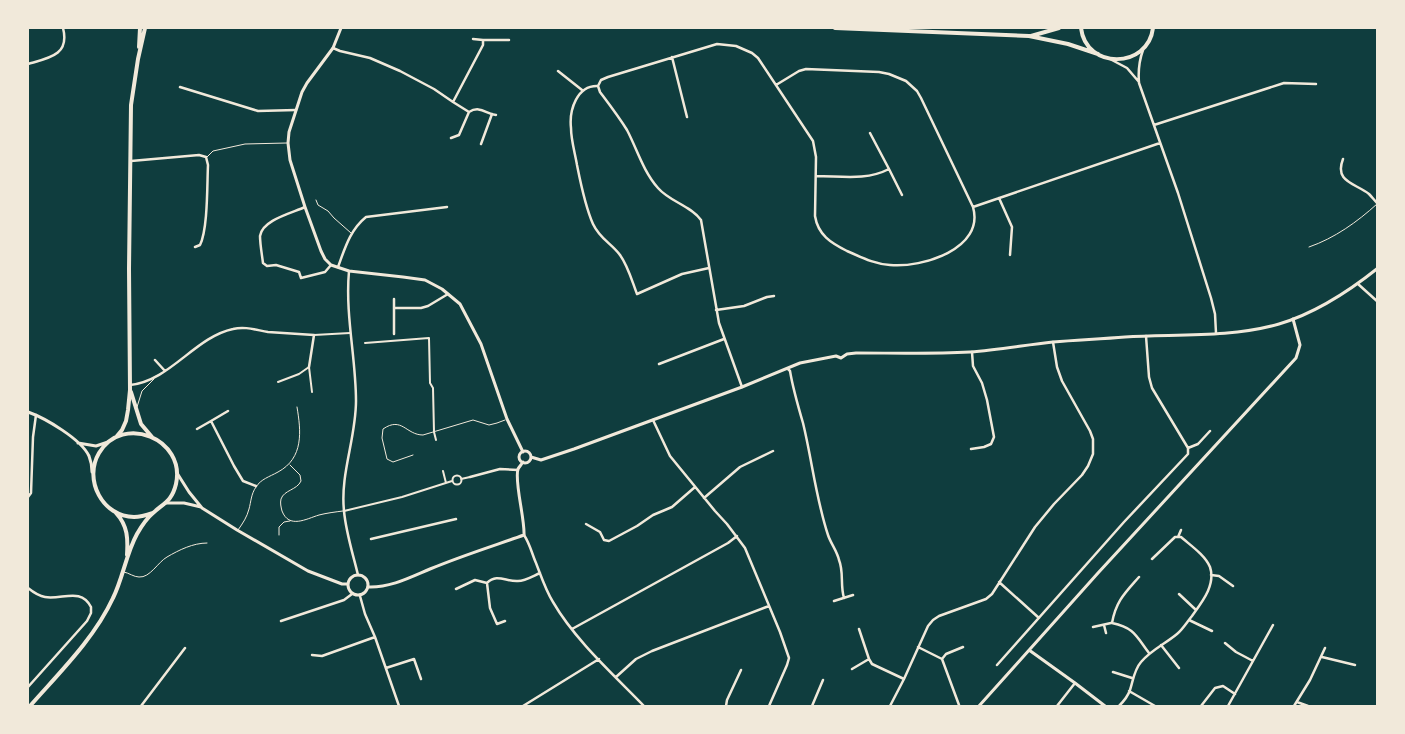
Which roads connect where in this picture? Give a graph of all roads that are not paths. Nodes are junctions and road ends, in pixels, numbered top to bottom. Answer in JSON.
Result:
{"nodes":[{"id":1,"x":63,"y":28,"type":"edge"},
{"id":2,"x":140,"y":28,"type":"edge"},
{"id":3,"x":145,"y":28,"type":"edge"},
{"id":4,"x":340,"y":28,"type":"edge"},
{"id":5,"x":835,"y":28,"type":"edge"},
{"id":6,"x":1059,"y":28,"type":"edge"},
{"id":7,"x":1081,"y":28,"type":"edge"},
{"id":8,"x":1153,"y":28,"type":"edge"},
{"id":9,"x":1158,"y":28,"type":"edge"},
{"id":10,"x":1029,"y":36,"type":"junction"},
{"id":11,"x":473,"y":39,"type":"dead end"},
{"id":12,"x":1150,"y":39,"type":"junction"},
{"id":13,"x":483,"y":40,"type":"junction"},
{"id":14,"x":509,"y":40,"type":"dead end"},
{"id":15,"x":1145,"y":47,"type":"junction"},
{"id":16,"x":333,"y":48,"type":"junction"},
{"id":17,"x":1098,"y":54,"type":"junction"},
{"id":18,"x":672,"y":57,"type":"junction"},
{"id":19,"x":138,"y":59,"type":"junction"},
{"id":20,"x":1110,"y":59,"type":"junction"},
{"id":21,"x":28,"y":64,"type":"edge"},
{"id":22,"x":558,"y":71,"type":"dead end"},
{"id":23,"x":1140,"y":83,"type":"junction"},
{"id":24,"x":1316,"y":84,"type":"dead end"},
{"id":25,"x":776,"y":85,"type":"junction"},
{"id":26,"x":598,"y":86,"type":"junction"},
{"id":27,"x":180,"y":87,"type":"dead end"},
{"id":28,"x":582,"y":90,"type":"junction"},
{"id":29,"x":453,"y":102,"type":"junction"},
{"id":30,"x":296,"y":110,"type":"junction"},
{"id":31,"x":469,"y":112,"type":"junction"},
{"id":32,"x":492,"y":114,"type":"junction"},
{"id":33,"x":496,"y":115,"type":"dead end"},
{"id":34,"x":688,"y":117,"type":"dead end"},
{"id":35,"x":1154,"y":125,"type":"junction"},
{"id":36,"x":870,"y":132,"type":"dead end"},
{"id":37,"x":451,"y":138,"type":"dead end"},
{"id":38,"x":1160,"y":143,"type":"junction"},
{"id":39,"x":288,"y":144,"type":"junction"},
{"id":40,"x":482,"y":144,"type":"dead end"},
{"id":41,"x":206,"y":157,"type":"junction"},
{"id":42,"x":1343,"y":159,"type":"dead end"},
{"id":43,"x":131,"y":161,"type":"junction"},
{"id":44,"x":889,"y":170,"type":"junction"},
{"id":45,"x":816,"y":176,"type":"junction"},
{"id":46,"x":902,"y":195,"type":"dead end"},
{"id":47,"x":999,"y":198,"type":"junction"},
{"id":48,"x":316,"y":200,"type":"dead end"},
{"id":49,"x":1378,"y":204,"type":"edge"},
{"id":50,"x":305,"y":207,"type":"junction"},
{"id":51,"x":448,"y":207,"type":"dead end"},
{"id":52,"x":973,"y":207,"type":"junction"},
{"id":53,"x":352,"y":233,"type":"junction"},
{"id":54,"x":195,"y":247,"type":"dead end"},
{"id":55,"x":1309,"y":248,"type":"dead end"},
{"id":56,"x":1010,"y":254,"type":"dead end"},
{"id":57,"x":331,"y":265,"type":"junction"},
{"id":58,"x":338,"y":267,"type":"junction"},
{"id":59,"x":709,"y":268,"type":"junction"},
{"id":60,"x":1378,"y":268,"type":"edge"},
{"id":61,"x":349,"y":271,"type":"junction"},
{"id":62,"x":1358,"y":284,"type":"junction"},
{"id":63,"x":448,"y":294,"type":"junction"},
{"id":64,"x":774,"y":296,"type":"dead end"},
{"id":65,"x":394,"y":299,"type":"dead end"},
{"id":66,"x":1378,"y":302,"type":"edge"},
{"id":67,"x":394,"y":308,"type":"junction"},
{"id":68,"x":716,"y":310,"type":"junction"},
{"id":69,"x":1292,"y":319,"type":"junction"},
{"id":70,"x":350,"y":333,"type":"junction"},
{"id":71,"x":1216,"y":333,"type":"junction"},
{"id":72,"x":394,"y":334,"type":"dead end"},
{"id":73,"x":314,"y":335,"type":"junction"},
{"id":74,"x":1146,"y":336,"type":"junction"},
{"id":75,"x":724,"y":339,"type":"junction"},
{"id":76,"x":1054,"y":342,"type":"junction"},
{"id":77,"x":365,"y":343,"type":"dead end"},
{"id":78,"x":972,"y":352,"type":"junction"},
{"id":79,"x":155,"y":360,"type":"dead end"},
{"id":80,"x":658,"y":364,"type":"dead end"},
{"id":81,"x":309,"y":367,"type":"junction"},
{"id":82,"x":788,"y":368,"type":"junction"},
{"id":83,"x":165,"y":371,"type":"junction"},
{"id":84,"x":153,"y":380,"type":"junction"},
{"id":85,"x":278,"y":382,"type":"dead end"},
{"id":86,"x":742,"y":387,"type":"junction"},
{"id":87,"x":130,"y":388,"type":"junction"},
{"id":88,"x":312,"y":392,"type":"dead end"},
{"id":89,"x":297,"y":407,"type":"dead end"},
{"id":90,"x":136,"y":410,"type":"junction"},
{"id":91,"x":228,"y":411,"type":"dead end"},
{"id":92,"x":28,"y":412,"type":"edge"},
{"id":93,"x":36,"y":415,"type":"junction"},
{"id":94,"x":507,"y":419,"type":"junction"},
{"id":95,"x":653,"y":420,"type":"junction"},
{"id":96,"x":211,"y":421,"type":"junction"},
{"id":97,"x":197,"y":429,"type":"dead end"},
{"id":98,"x":1210,"y":430,"type":"dead end"},
{"id":99,"x":434,"y":432,"type":"junction"},
{"id":100,"x":152,"y":437,"type":"junction"},
{"id":101,"x":116,"y":438,"type":"junction"},
{"id":102,"x":436,"y":440,"type":"dead end"},
{"id":103,"x":111,"y":441,"type":"junction"},
{"id":104,"x":78,"y":443,"type":"junction"},
{"id":105,"x":1188,"y":448,"type":"junction"},
{"id":106,"x":971,"y":449,"type":"dead end"},
{"id":107,"x":773,"y":451,"type":"dead end"},
{"id":108,"x":523,"y":452,"type":"junction"},
{"id":109,"x":413,"y":455,"type":"dead end"},
{"id":110,"x":531,"y":457,"type":"junction"},
{"id":111,"x":523,"y":462,"type":"junction"},
{"id":112,"x":289,"y":464,"type":"junction"},
{"id":113,"x":443,"y":470,"type":"dead end"},
{"id":114,"x":518,"y":470,"type":"junction"},
{"id":115,"x":177,"y":472,"type":"junction"},
{"id":116,"x":93,"y":477,"type":"junction"},
{"id":117,"x":470,"y":477,"type":"joint"},
{"id":118,"x":461,"y":479,"type":"junction"},
{"id":119,"x":452,"y":481,"type":"junction"},
{"id":120,"x":446,"y":483,"type":"junction"},
{"id":121,"x":256,"y":486,"type":"junction"},
{"id":122,"x":695,"y":487,"type":"junction"},
{"id":123,"x":28,"y":497,"type":"edge"},
{"id":124,"x":704,"y":498,"type":"junction"},
{"id":125,"x":166,"y":503,"type":"junction"},
{"id":126,"x":202,"y":508,"type":"junction"},
{"id":127,"x":344,"y":511,"type":"junction"},
{"id":128,"x":114,"y":512,"type":"junction"},
{"id":129,"x":153,"y":513,"type":"junction"},
{"id":130,"x":456,"y":519,"type":"dead end"},
{"id":131,"x":291,"y":521,"type":"junction"},
{"id":132,"x":586,"y":524,"type":"dead end"},
{"id":133,"x":237,"y":530,"type":"junction"},
{"id":134,"x":1182,"y":530,"type":"dead end"},
{"id":135,"x":279,"y":535,"type":"dead end"},
{"id":136,"x":524,"y":535,"type":"junction"},
{"id":137,"x":737,"y":536,"type":"junction"},
{"id":138,"x":1178,"y":537,"type":"junction"},
{"id":139,"x":371,"y":539,"type":"dead end"},
{"id":140,"x":207,"y":543,"type":"dead end"},
{"id":141,"x":1152,"y":559,"type":"dead end"},
{"id":142,"x":127,"y":560,"type":"junction"},
{"id":143,"x":124,"y":571,"type":"junction"},
{"id":144,"x":540,"y":573,"type":"junction"},
{"id":145,"x":358,"y":575,"type":"junction"},
{"id":146,"x":1211,"y":575,"type":"junction"},
{"id":147,"x":1139,"y":577,"type":"dead end"},
{"id":148,"x":999,"y":582,"type":"junction"},
{"id":149,"x":488,"y":583,"type":"junction"},
{"id":150,"x":348,"y":584,"type":"junction"},
{"id":151,"x":1233,"y":586,"type":"dead end"},
{"id":152,"x":28,"y":588,"type":"edge"},
{"id":153,"x":368,"y":588,"type":"junction"},
{"id":154,"x":456,"y":589,"type":"dead end"},
{"id":155,"x":352,"y":594,"type":"junction"},
{"id":156,"x":1179,"y":594,"type":"dead end"},
{"id":157,"x":853,"y":595,"type":"dead end"},
{"id":158,"x":360,"y":596,"type":"junction"},
{"id":159,"x":844,"y":598,"type":"junction"},
{"id":160,"x":834,"y":601,"type":"dead end"},
{"id":161,"x":770,"y":606,"type":"junction"},
{"id":162,"x":1196,"y":610,"type":"junction"},
{"id":163,"x":1039,"y":618,"type":"junction"},
{"id":164,"x":1188,"y":620,"type":"junction"},
{"id":165,"x":281,"y":621,"type":"dead end"},
{"id":166,"x":505,"y":621,"type":"dead end"},
{"id":167,"x":1112,"y":623,"type":"junction"},
{"id":168,"x":1104,"y":625,"type":"junction"},
{"id":169,"x":1273,"y":625,"type":"dead end"},
{"id":170,"x":1093,"y":627,"type":"dead end"},
{"id":171,"x":572,"y":629,"type":"junction"},
{"id":172,"x":859,"y":629,"type":"dead end"},
{"id":173,"x":1212,"y":631,"type":"dead end"},
{"id":174,"x":1106,"y":633,"type":"dead end"},
{"id":175,"x":375,"y":637,"type":"junction"},
{"id":176,"x":1225,"y":643,"type":"dead end"},
{"id":177,"x":1161,"y":645,"type":"junction"},
{"id":178,"x":918,"y":647,"type":"junction"},
{"id":179,"x":963,"y":647,"type":"dead end"},
{"id":180,"x":185,"y":648,"type":"dead end"},
{"id":181,"x":1325,"y":648,"type":"dead end"},
{"id":182,"x":1029,"y":650,"type":"junction"},
{"id":183,"x":1149,"y":653,"type":"junction"},
{"id":184,"x":312,"y":655,"type":"dead end"},
{"id":185,"x":1322,"y":656,"type":"junction"},
{"id":186,"x":599,"y":659,"type":"junction"},
{"id":187,"x":869,"y":659,"type":"junction"},
{"id":188,"x":942,"y":659,"type":"junction"},
{"id":189,"x":1253,"y":661,"type":"junction"},
{"id":190,"x":997,"y":665,"type":"dead end"},
{"id":191,"x":1355,"y":665,"type":"dead end"},
{"id":192,"x":386,"y":668,"type":"junction"},
{"id":193,"x":1179,"y":668,"type":"dead end"},
{"id":194,"x":852,"y":669,"type":"dead end"},
{"id":195,"x":741,"y":670,"type":"dead end"},
{"id":196,"x":1112,"y":672,"type":"dead end"},
{"id":197,"x":616,"y":677,"type":"junction"},
{"id":198,"x":1132,"y":678,"type":"junction"},
{"id":199,"x":421,"y":679,"type":"dead end"},
{"id":200,"x":904,"y":679,"type":"junction"},
{"id":201,"x":823,"y":680,"type":"dead end"},
{"id":202,"x":1076,"y":683,"type":"junction"},
{"id":203,"x":28,"y":687,"type":"edge"},
{"id":204,"x":1129,"y":691,"type":"junction"},
{"id":205,"x":1235,"y":694,"type":"junction"},
{"id":206,"x":1297,"y":702,"type":"junction"},
{"id":207,"x":959,"y":705,"type":"dead end"},
{"id":208,"x":30,"y":706,"type":"edge"},
{"id":209,"x":141,"y":706,"type":"edge"},
{"id":210,"x":399,"y":706,"type":"edge"},
{"id":211,"x":523,"y":706,"type":"edge"},
{"id":212,"x":644,"y":706,"type":"edge"},
{"id":213,"x":726,"y":706,"type":"edge"},
{"id":214,"x":769,"y":706,"type":"edge"},
{"id":215,"x":812,"y":706,"type":"edge"},
{"id":216,"x":890,"y":706,"type":"edge"},
{"id":217,"x":979,"y":706,"type":"edge"},
{"id":218,"x":1057,"y":706,"type":"edge"},
{"id":219,"x":1105,"y":706,"type":"edge"},
{"id":220,"x":1119,"y":706,"type":"edge"},
{"id":221,"x":1155,"y":706,"type":"edge"},
{"id":222,"x":1201,"y":706,"type":"edge"},
{"id":223,"x":1228,"y":706,"type":"edge"},
{"id":224,"x":1294,"y":706,"type":"edge"},
{"id":225,"x":1308,"y":706,"type":"edge"}],
"edges":[{"from":1,"to":21,"type":"street"},
{"from":2,"to":19,"type":"main road"},
{"from":3,"to":19,"type":"main road"},
{"from":4,"to":16,"type":"main road"},
{"from":5,"to":10,"type":"main road"},
{"from":6,"to":10,"type":"main road"},
{"from":7,"to":17,"type":"main road"},
{"from":8,"to":12,"type":"main road"},
{"from":9,"to":12,"type":"main road"},
{"from":10,"to":17,"type":"main road"},
{"from":11,"to":13,"type":"street"},
{"from":12,"to":15,"type":"main road"},
{"from":13,"to":14,"type":"street"},
{"from":13,"to":29,"type":"street"},
{"from":15,"to":20,"type":"main road"},
{"from":15,"to":23,"type":"street"},
{"from":16,"to":29,"type":"street"},
{"from":16,"to":30,"type":"main road"},
{"from":17,"to":20,"type":"main road"},
{"from":18,"to":25,"type":"street"},
{"from":18,"to":26,"type":"street"},
{"from":18,"to":34,"type":"street"},
{"from":19,"to":43,"type":"main road"},
{"from":20,"to":23,"type":"street"},
{"from":22,"to":28,"type":"street"},
{"from":23,"to":35,"type":"street"},
{"from":24,"to":35,"type":"street"},
{"from":25,"to":45,"type":"street"},
{"from":25,"to":52,"type":"street"},
{"from":26,"to":28,"type":"street"},
{"from":26,"to":59,"type":"street"},
{"from":27,"to":30,"type":"street"},
{"from":28,"to":59,"type":"street"},
{"from":29,"to":31,"type":"street"},
{"from":30,"to":39,"type":"main road"},
{"from":31,"to":32,"type":"street"},
{"from":31,"to":37,"type":"street"},
{"from":32,"to":33,"type":"street"},
{"from":32,"to":40,"type":"street"},
{"from":35,"to":38,"type":"street"},
{"from":36,"to":44,"type":"street"},
{"from":38,"to":47,"type":"street"},
{"from":38,"to":71,"type":"street"},
{"from":39,"to":41,"type":"lane"},
{"from":39,"to":50,"type":"main road"},
{"from":41,"to":43,"type":"street"},
{"from":41,"to":54,"type":"street"},
{"from":42,"to":49,"type":"street"},
{"from":43,"to":87,"type":"main road"},
{"from":44,"to":45,"type":"street"},
{"from":44,"to":46,"type":"street"},
{"from":45,"to":52,"type":"street"},
{"from":47,"to":52,"type":"street"},
{"from":47,"to":56,"type":"street"},
{"from":48,"to":53,"type":"lane"},
{"from":49,"to":55,"type":"lane"},
{"from":50,"to":57,"type":"main road"},
{"from":50,"to":57,"type":"street"},
{"from":51,"to":53,"type":"street"},
{"from":53,"to":58,"type":"street"},
{"from":57,"to":58,"type":"main road"},
{"from":58,"to":61,"type":"main road"},
{"from":59,"to":68,"type":"street"},
{"from":60,"to":62,"type":"main road"},
{"from":61,"to":63,"type":"main road"},
{"from":61,"to":70,"type":"street"},
{"from":62,"to":66,"type":"street"},
{"from":62,"to":69,"type":"main road"},
{"from":63,"to":67,"type":"street"},
{"from":63,"to":94,"type":"main road"},
{"from":64,"to":68,"type":"street"},
{"from":65,"to":67,"type":"street"},
{"from":67,"to":72,"type":"street"},
{"from":68,"to":75,"type":"street"},
{"from":69,"to":71,"type":"main road"},
{"from":69,"to":182,"type":"main road"},
{"from":70,"to":73,"type":"street"},
{"from":70,"to":127,"type":"street"},
{"from":71,"to":74,"type":"main road"},
{"from":73,"to":81,"type":"street"},
{"from":73,"to":83,"type":"street"},
{"from":74,"to":76,"type":"main road"},
{"from":74,"to":105,"type":"street"},
{"from":75,"to":80,"type":"street"},
{"from":75,"to":86,"type":"street"},
{"from":76,"to":78,"type":"main road"},
{"from":76,"to":148,"type":"street"},
{"from":77,"to":99,"type":"street"},
{"from":78,"to":82,"type":"main road"},
{"from":78,"to":106,"type":"street"},
{"from":79,"to":83,"type":"street"},
{"from":81,"to":85,"type":"street"},
{"from":81,"to":88,"type":"street"},
{"from":82,"to":86,"type":"main road"},
{"from":82,"to":159,"type":"street"},
{"from":83,"to":84,"type":"street"},
{"from":84,"to":87,"type":"street"},
{"from":84,"to":90,"type":"lane"},
{"from":86,"to":95,"type":"main road"},
{"from":87,"to":90,"type":"main road"},
{"from":87,"to":101,"type":"main road"},
{"from":89,"to":112,"type":"lane"},
{"from":90,"to":100,"type":"main road"},
{"from":91,"to":96,"type":"street"},
{"from":92,"to":93,"type":"main road"},
{"from":93,"to":104,"type":"main road"},
{"from":93,"to":123,"type":"street"},
{"from":94,"to":99,"type":"lane"},
{"from":94,"to":108,"type":"main road"},
{"from":95,"to":110,"type":"main road"},
{"from":95,"to":122,"type":"street"},
{"from":96,"to":97,"type":"street"},
{"from":96,"to":121,"type":"street"},
{"from":98,"to":105,"type":"street"},
{"from":99,"to":102,"type":"street"},
{"from":99,"to":109,"type":"lane"},
{"from":100,"to":101,"type":"main road"},
{"from":100,"to":115,"type":"main road"},
{"from":101,"to":103,"type":"main road"},
{"from":103,"to":104,"type":"main road"},
{"from":103,"to":116,"type":"main road"},
{"from":104,"to":116,"type":"main road"},
{"from":105,"to":163,"type":"street"},
{"from":107,"to":124,"type":"street"},
{"from":108,"to":110,"type":"main road"},
{"from":108,"to":111,"type":"main road"},
{"from":110,"to":111,"type":"main road"},
{"from":111,"to":114,"type":"main road"},
{"from":112,"to":121,"type":"lane"},
{"from":112,"to":131,"type":"lane"},
{"from":113,"to":120,"type":"street"},
{"from":114,"to":117,"type":"street"},
{"from":114,"to":136,"type":"main road"},
{"from":115,"to":125,"type":"main road"},
{"from":115,"to":126,"type":"main road"},
{"from":116,"to":128,"type":"main road"},
{"from":117,"to":118,"type":"street"},
{"from":118,"to":119,"type":"street"},
{"from":118,"to":119,"type":"street"},
{"from":119,"to":120,"type":"street"},
{"from":120,"to":127,"type":"street"},
{"from":121,"to":133,"type":"lane"},
{"from":122,"to":124,"type":"street"},
{"from":122,"to":132,"type":"street"},
{"from":124,"to":137,"type":"street"},
{"from":125,"to":126,"type":"main road"},
{"from":125,"to":129,"type":"main road"},
{"from":126,"to":133,"type":"main road"},
{"from":127,"to":131,"type":"lane"},
{"from":127,"to":145,"type":"street"},
{"from":128,"to":129,"type":"main road"},
{"from":128,"to":142,"type":"main road"},
{"from":129,"to":142,"type":"main road"},
{"from":130,"to":139,"type":"street"},
{"from":131,"to":135,"type":"lane"},
{"from":133,"to":150,"type":"main road"},
{"from":134,"to":138,"type":"street"},
{"from":136,"to":144,"type":"street"},
{"from":136,"to":153,"type":"main road"},
{"from":137,"to":161,"type":"street"},
{"from":137,"to":171,"type":"street"},
{"from":138,"to":141,"type":"street"},
{"from":138,"to":146,"type":"street"},
{"from":140,"to":143,"type":"lane"},
{"from":142,"to":143,"type":"main road"},
{"from":143,"to":208,"type":"main road"},
{"from":144,"to":149,"type":"street"},
{"from":144,"to":171,"type":"street"},
{"from":145,"to":150,"type":"main road"},
{"from":145,"to":153,"type":"main road"},
{"from":146,"to":151,"type":"street"},
{"from":146,"to":162,"type":"street"},
{"from":147,"to":167,"type":"street"},
{"from":148,"to":163,"type":"street"},
{"from":148,"to":178,"type":"street"},
{"from":149,"to":154,"type":"street"},
{"from":149,"to":166,"type":"street"},
{"from":150,"to":155,"type":"main road"},
{"from":152,"to":203,"type":"street"},
{"from":153,"to":158,"type":"main road"},
{"from":155,"to":158,"type":"main road"},
{"from":155,"to":165,"type":"street"},
{"from":156,"to":162,"type":"street"},
{"from":157,"to":159,"type":"street"},
{"from":158,"to":175,"type":"street"},
{"from":159,"to":160,"type":"street"},
{"from":161,"to":197,"type":"street"},
{"from":161,"to":214,"type":"street"},
{"from":162,"to":164,"type":"street"},
{"from":163,"to":190,"type":"street"},
{"from":164,"to":173,"type":"street"},
{"from":164,"to":177,"type":"street"},
{"from":167,"to":168,"type":"street"},
{"from":167,"to":183,"type":"street"},
{"from":168,"to":170,"type":"street"},
{"from":168,"to":174,"type":"street"},
{"from":169,"to":189,"type":"street"},
{"from":171,"to":186,"type":"street"},
{"from":172,"to":187,"type":"street"},
{"from":175,"to":184,"type":"street"},
{"from":175,"to":192,"type":"street"},
{"from":176,"to":189,"type":"street"},
{"from":177,"to":183,"type":"street"},
{"from":177,"to":193,"type":"street"},
{"from":178,"to":188,"type":"street"},
{"from":178,"to":200,"type":"street"},
{"from":179,"to":188,"type":"street"},
{"from":180,"to":209,"type":"street"},
{"from":181,"to":185,"type":"street"},
{"from":182,"to":202,"type":"main road"},
{"from":182,"to":217,"type":"main road"},
{"from":183,"to":198,"type":"street"},
{"from":185,"to":191,"type":"street"},
{"from":185,"to":206,"type":"street"},
{"from":186,"to":197,"type":"street"},
{"from":186,"to":211,"type":"street"},
{"from":187,"to":194,"type":"street"},
{"from":187,"to":200,"type":"street"},
{"from":188,"to":207,"type":"street"},
{"from":189,"to":205,"type":"street"},
{"from":192,"to":199,"type":"street"},
{"from":192,"to":210,"type":"street"},
{"from":195,"to":213,"type":"street"},
{"from":196,"to":198,"type":"street"},
{"from":197,"to":212,"type":"street"},
{"from":198,"to":204,"type":"street"},
{"from":200,"to":216,"type":"street"},
{"from":201,"to":215,"type":"street"},
{"from":202,"to":218,"type":"street"},
{"from":202,"to":219,"type":"main road"},
{"from":204,"to":220,"type":"street"},
{"from":204,"to":221,"type":"street"},
{"from":205,"to":222,"type":"street"},
{"from":205,"to":223,"type":"street"},
{"from":206,"to":224,"type":"street"},
{"from":206,"to":225,"type":"street"}]}
